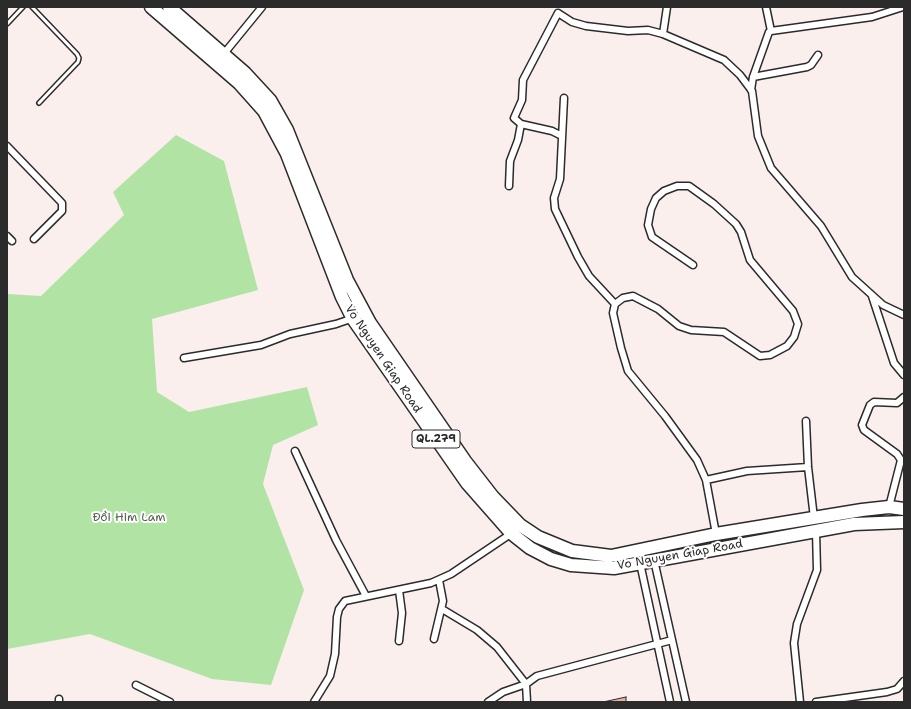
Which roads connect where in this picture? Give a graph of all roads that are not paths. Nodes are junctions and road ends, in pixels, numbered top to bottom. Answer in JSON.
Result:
{"nodes":[{"id":1,"x":24,"y":7,"type":"edge"},
{"id":2,"x":32,"y":7,"type":"edge"},
{"id":3,"x":151,"y":7,"type":"edge"},
{"id":4,"x":169,"y":7,"type":"edge"},
{"id":5,"x":262,"y":7,"type":"edge"},
{"id":6,"x":667,"y":7,"type":"edge"},
{"id":7,"x":766,"y":7,"type":"edge"},
{"id":8,"x":903,"y":7,"type":"edge"},
{"id":9,"x":557,"y":10,"type":"edge"},
{"id":10,"x":7,"y":24,"type":"edge"},
{"id":11,"x":771,"y":31,"type":"junction"},
{"id":12,"x":663,"y":34,"type":"junction"},
{"id":13,"x":818,"y":55,"type":"dead end"},
{"id":14,"x":220,"y":59,"type":"junction"},
{"id":15,"x":753,"y":77,"type":"junction"},
{"id":16,"x":751,"y":90,"type":"junction"},
{"id":17,"x":564,"y":98,"type":"dead end"},
{"id":18,"x":39,"y":103,"type":"dead end"},
{"id":19,"x":521,"y":124,"type":"junction"},
{"id":20,"x":562,"y":136,"type":"junction"},
{"id":21,"x":7,"y":146,"type":"edge"},
{"id":22,"x":509,"y":186,"type":"dead end"},
{"id":23,"x":7,"y":236,"type":"edge"},
{"id":24,"x":34,"y":239,"type":"dead end"},
{"id":25,"x":12,"y":241,"type":"dead end"},
{"id":26,"x":693,"y":265,"type":"dead end"},
{"id":27,"x":872,"y":296,"type":"junction"},
{"id":28,"x":615,"y":304,"type":"junction"},
{"id":29,"x":904,"y":315,"type":"edge"},
{"id":30,"x":359,"y":316,"type":"junction"},
{"id":31,"x":184,"y":358,"type":"dead end"},
{"id":32,"x":904,"y":375,"type":"edge"},
{"id":33,"x":904,"y":396,"type":"edge"},
{"id":34,"x":806,"y":421,"type":"dead end"},
{"id":35,"x":295,"y":451,"type":"dead end"},
{"id":36,"x":808,"y":467,"type":"junction"},
{"id":37,"x":706,"y":480,"type":"junction"},
{"id":38,"x":889,"y":507,"type":"junction"},
{"id":39,"x":904,"y":508,"type":"edge"},
{"id":40,"x":814,"y":518,"type":"junction"},
{"id":41,"x":904,"y":522,"type":"edge"},
{"id":42,"x":520,"y":525,"type":"junction"},
{"id":43,"x":816,"y":531,"type":"junction"},
{"id":44,"x":511,"y":533,"type":"junction"},
{"id":45,"x":716,"y":534,"type":"junction"},
{"id":46,"x":654,"y":560,"type":"junction"},
{"id":47,"x":640,"y":563,"type":"junction"},
{"id":48,"x":439,"y":580,"type":"junction"},
{"id":49,"x":399,"y":590,"type":"junction"},
{"id":50,"x":366,"y":596,"type":"junction"},
{"id":51,"x":442,"y":609,"type":"junction"},
{"id":52,"x":434,"y":639,"type":"dead end"},
{"id":53,"x":672,"y":640,"type":"junction"},
{"id":54,"x":398,"y":641,"type":"dead end"},
{"id":55,"x":657,"y":643,"type":"junction"},
{"id":56,"x":526,"y":684,"type":"junction"},
{"id":57,"x":903,"y":684,"type":"edge"},
{"id":58,"x":136,"y":685,"type":"dead end"},
{"id":59,"x":170,"y":702,"type":"edge"},
{"id":60,"x":314,"y":702,"type":"edge"},
{"id":61,"x":488,"y":702,"type":"edge"},
{"id":62,"x":527,"y":702,"type":"edge"},
{"id":63,"x":670,"y":702,"type":"edge"},
{"id":64,"x":686,"y":702,"type":"edge"},
{"id":65,"x":800,"y":702,"type":"edge"},
{"id":66,"x":816,"y":702,"type":"edge"}],
"edges":[{"from":1,"to":10,"type":"lane"},
{"from":2,"to":18,"type":"lane"},
{"from":3,"to":14,"type":"highway","name":"Vo Nguyen Giap Road","number":"QL.279"},
{"from":4,"to":14,"type":"highway","name":"Vo Nguyen Giap Road","number":"QL.279"},
{"from":5,"to":14,"type":"street"},
{"from":6,"to":12,"type":"street"},
{"from":7,"to":11,"type":"street"},
{"from":8,"to":11,"type":"street"},
{"from":9,"to":12,"type":"street"},
{"from":9,"to":19,"type":"street"},
{"from":11,"to":15,"type":"street"},
{"from":12,"to":16,"type":"street"},
{"from":13,"to":15,"type":"street"},
{"from":14,"to":30,"type":"highway","name":"Vo Nguyen Giap Road","number":"QL.279"},
{"from":15,"to":16,"type":"street"},
{"from":16,"to":27,"type":"street"},
{"from":17,"to":20,"type":"street"},
{"from":19,"to":20,"type":"street"},
{"from":19,"to":22,"type":"street"},
{"from":20,"to":28,"type":"street"},
{"from":21,"to":24,"type":"street"},
{"from":23,"to":25,"type":"street"},
{"from":26,"to":28,"type":"street"},
{"from":27,"to":29,"type":"street"},
{"from":27,"to":32,"type":"street"},
{"from":28,"to":37,"type":"street"},
{"from":30,"to":31,"type":"street"},
{"from":30,"to":42,"type":"highway","name":"Vo Nguyen Giap Road","number":"QL.279"},
{"from":30,"to":44,"type":"highway","name":"Vo Nguyen Giap Road","number":"QL.279"},
{"from":33,"to":38,"type":"street"},
{"from":34,"to":36,"type":"street"},
{"from":35,"to":50,"type":"street"},
{"from":36,"to":37,"type":"street"},
{"from":36,"to":40,"type":"street"},
{"from":37,"to":45,"type":"street"},
{"from":38,"to":39,"type":"highway","name":"Vo Nguyen Giap Road","number":"QL.279"},
{"from":38,"to":40,"type":"highway","name":"Vo Nguyen Giap Road","number":"QL.279"},
{"from":40,"to":45,"type":"highway","name":"Vo Nguyen Giap Road","number":"QL.279"},
{"from":41,"to":43,"type":"highway","name":"Vo Nguyen Giap Road","number":"QL.279"},
{"from":42,"to":44,"type":"street"},
{"from":42,"to":45,"type":"highway","name":"Vo Nguyen Giap Road","number":"QL.279"},
{"from":43,"to":46,"type":"highway","name":"Vo Nguyen Giap Road","number":"QL.279"},
{"from":43,"to":65,"type":"street"},
{"from":44,"to":47,"type":"highway","name":"Vo Nguyen Giap Road","number":"QL.279"},
{"from":44,"to":48,"type":"street"},
{"from":46,"to":47,"type":"highway","name":"Vo Nguyen Giap Road","number":"QL.279"},
{"from":46,"to":53,"type":"street"},
{"from":47,"to":55,"type":"street"},
{"from":48,"to":49,"type":"street"},
{"from":48,"to":51,"type":"street"},
{"from":49,"to":50,"type":"street"},
{"from":49,"to":54,"type":"street"},
{"from":50,"to":60,"type":"street"},
{"from":51,"to":52,"type":"street"},
{"from":51,"to":56,"type":"street"},
{"from":53,"to":55,"type":"street"},
{"from":53,"to":64,"type":"street"},
{"from":55,"to":56,"type":"street"},
{"from":55,"to":63,"type":"street"},
{"from":56,"to":61,"type":"street"},
{"from":56,"to":62,"type":"street"},
{"from":57,"to":66,"type":"street"},
{"from":58,"to":59,"type":"street"}]}
